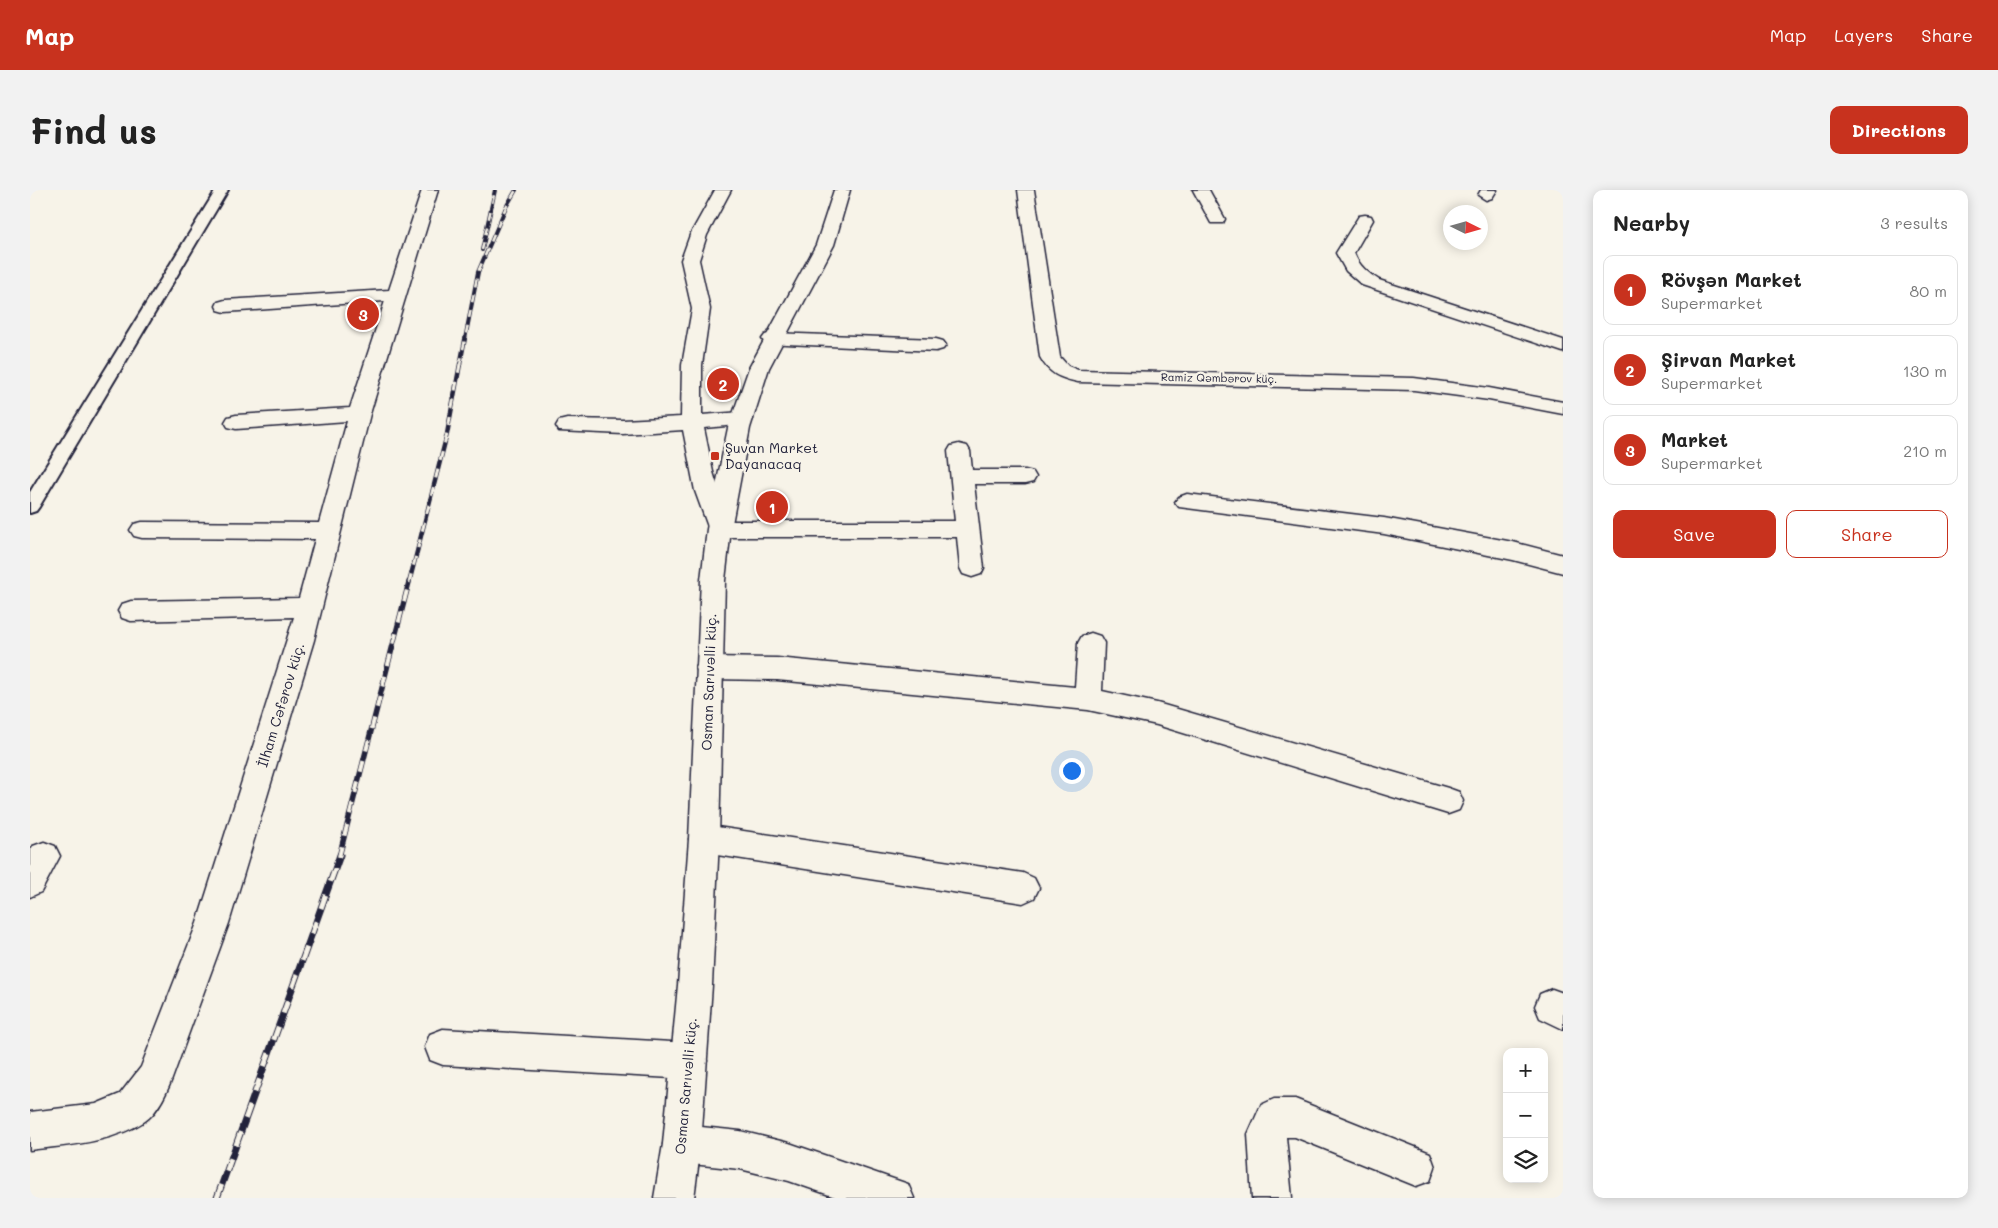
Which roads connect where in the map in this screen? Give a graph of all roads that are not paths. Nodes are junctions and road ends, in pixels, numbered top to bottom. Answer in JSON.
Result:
{"nodes":[{"id":1,"x":222,"y":190,"type":"edge"},
{"id":2,"x":430,"y":190,"type":"edge"},
{"id":3,"x":723,"y":190,"type":"edge"},
{"id":4,"x":842,"y":190,"type":"edge"},
{"id":5,"x":1026,"y":190,"type":"edge"},
{"id":6,"x":1201,"y":190,"type":"edge"},
{"id":7,"x":1217,"y":219,"type":"dead end"},
{"id":8,"x":1365,"y":220,"type":"dead end"},
{"id":9,"x":398,"y":295,"type":"junction"},
{"id":10,"x":225,"y":306,"type":"dead end"},
{"id":11,"x":772,"y":339,"type":"junction"},
{"id":12,"x":936,"y":345,"type":"dead end"},
{"id":13,"x":1563,"y":346,"type":"edge"},
{"id":14,"x":1563,"y":408,"type":"edge"},
{"id":15,"x":359,"y":414,"type":"junction"},
{"id":16,"x":742,"y":419,"type":"junction"},
{"id":17,"x":236,"y":422,"type":"dead end"},
{"id":18,"x":692,"y":422,"type":"junction"},
{"id":19,"x":566,"y":426,"type":"dead end"},
{"id":20,"x":959,"y":451,"type":"dead end"},
{"id":21,"x":962,"y":477,"type":"junction"},
{"id":22,"x":1025,"y":477,"type":"dead end"},
{"id":23,"x":1186,"y":502,"type":"dead end"},
{"id":24,"x":30,"y":508,"type":"edge"},
{"id":25,"x":967,"y":528,"type":"junction"},
{"id":26,"x":719,"y":529,"type":"junction"},
{"id":27,"x":142,"y":530,"type":"dead end"},
{"id":28,"x":330,"y":531,"type":"junction"},
{"id":29,"x":1563,"y":564,"type":"edge"},
{"id":30,"x":972,"y":568,"type":"dead end"},
{"id":31,"x":310,"y":606,"type":"junction"},
{"id":32,"x":131,"y":611,"type":"dead end"},
{"id":33,"x":1091,"y":643,"type":"dead end"},
{"id":34,"x":709,"y":668,"type":"junction"},
{"id":35,"x":1088,"y":699,"type":"junction"},
{"id":36,"x":1448,"y":801,"type":"dead end"},
{"id":37,"x":704,"y":839,"type":"junction"},
{"id":38,"x":1023,"y":888,"type":"dead end"},
{"id":39,"x":443,"y":1047,"type":"dead end"},
{"id":40,"x":689,"y":1061,"type":"junction"},
{"id":41,"x":30,"y":1131,"type":"edge"},
{"id":42,"x":682,"y":1144,"type":"junction"},
{"id":43,"x":1416,"y":1167,"type":"dead end"},
{"id":44,"x":674,"y":1198,"type":"edge"},
{"id":45,"x":894,"y":1198,"type":"edge"},
{"id":46,"x":1272,"y":1198,"type":"edge"}],
"edges":[{"from":1,"to":24,"type":"lane"},
{"from":2,"to":9,"type":"street","name":"İlham Cəfərov küç."},
{"from":3,"to":18,"type":"street"},
{"from":4,"to":11,"type":"street","name":"Osman Sarıvəlli küç."},
{"from":5,"to":14,"type":"street","name":"Ramiz Qəmbərov küç."},
{"from":6,"to":7,"type":"street"},
{"from":8,"to":13,"type":"street"},
{"from":9,"to":10,"type":"street"},
{"from":9,"to":15,"type":"street","name":"İlham Cəfərov küç."},
{"from":11,"to":12,"type":"street"},
{"from":11,"to":16,"type":"street","name":"Osman Sarıvəlli küç."},
{"from":15,"to":17,"type":"street"},
{"from":15,"to":28,"type":"street","name":"İlham Cəfərov küç."},
{"from":16,"to":18,"type":"street"},
{"from":16,"to":26,"type":"street","name":"Osman Sarıvəlli küç."},
{"from":18,"to":19,"type":"street"},
{"from":18,"to":26,"type":"street"},
{"from":20,"to":21,"type":"street"},
{"from":21,"to":22,"type":"street"},
{"from":21,"to":25,"type":"street"},
{"from":23,"to":29,"type":"street"},
{"from":25,"to":26,"type":"street"},
{"from":25,"to":30,"type":"street"},
{"from":26,"to":34,"type":"street","name":"Osman Sarıvəlli küç."},
{"from":27,"to":28,"type":"street"},
{"from":28,"to":31,"type":"street","name":"İlham Cəfərov küç."},
{"from":31,"to":32,"type":"street"},
{"from":31,"to":41,"type":"street","name":"İlham Cəfərov küç."},
{"from":33,"to":35,"type":"street"},
{"from":34,"to":35,"type":"street"},
{"from":34,"to":37,"type":"street","name":"Osman Sarıvəlli küç."},
{"from":35,"to":36,"type":"street"},
{"from":37,"to":38,"type":"street"},
{"from":37,"to":40,"type":"street","name":"Osman Sarıvəlli küç."},
{"from":39,"to":40,"type":"street"},
{"from":40,"to":42,"type":"street","name":"Osman Sarıvəlli küç."},
{"from":42,"to":44,"type":"street","name":"Osman Sarıvəlli küç."},
{"from":42,"to":45,"type":"street"},
{"from":43,"to":46,"type":"street"}]}
